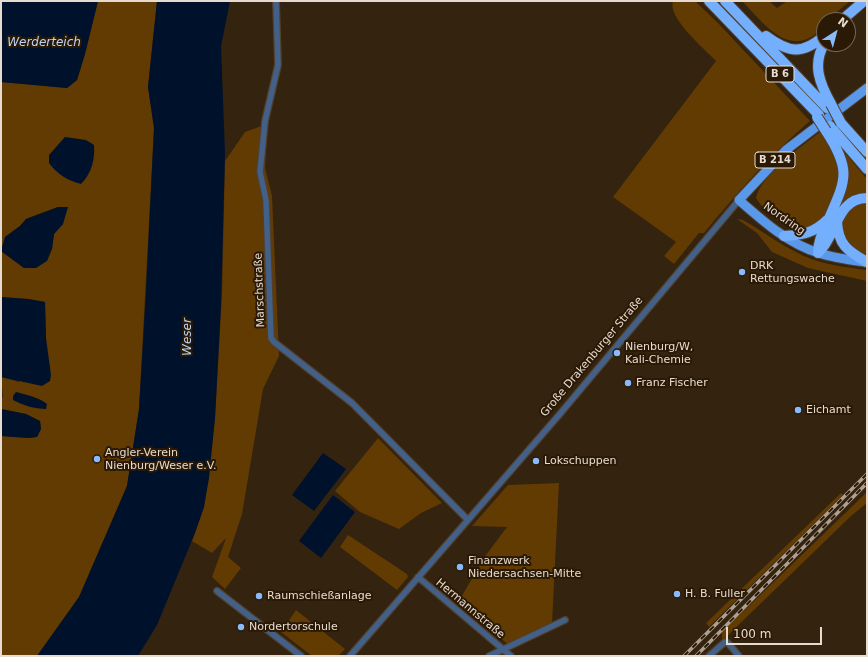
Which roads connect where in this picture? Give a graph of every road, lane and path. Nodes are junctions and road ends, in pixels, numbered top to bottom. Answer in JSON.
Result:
{"nodes":[{"id":1,"x":276,"y":1,"type":"edge"},
{"id":2,"x":709,"y":1,"type":"edge"},
{"id":3,"x":725,"y":1,"type":"edge"},
{"id":4,"x":864,"y":1,"type":"edge"},
{"id":5,"x":851,"y":12,"type":"edge"},
{"id":6,"x":760,"y":34,"type":"junction"},
{"id":7,"x":816,"y":43,"type":"edge"},
{"id":8,"x":820,"y":52,"type":"edge"},
{"id":9,"x":867,"y":88,"type":"edge"},
{"id":10,"x":824,"y":111,"type":"junction"},
{"id":11,"x":828,"y":129,"type":"junction"},
{"id":12,"x":867,"y":152,"type":"edge"},
{"id":13,"x":867,"y":169,"type":"edge"},
{"id":14,"x":867,"y":198,"type":"edge"},
{"id":15,"x":739,"y":200,"type":"junction"},
{"id":16,"x":833,"y":219,"type":"junction"},
{"id":17,"x":784,"y":236,"type":"junction"},
{"id":18,"x":818,"y":253,"type":"junction"},
{"id":19,"x":867,"y":262,"type":"edge"},
{"id":20,"x":467,"y":519,"type":"junction"},
{"id":21,"x":418,"y":577,"type":"junction"},
{"id":22,"x":217,"y":591,"type":"dead end"},
{"id":23,"x":565,"y":620,"type":"dead end"},
{"id":24,"x":502,"y":649,"type":"junction"},
{"id":25,"x":301,"y":656,"type":"edge"},
{"id":26,"x":350,"y":656,"type":"edge"},
{"id":27,"x":488,"y":656,"type":"edge"},
{"id":28,"x":510,"y":656,"type":"edge"},
{"id":29,"x":709,"y":656,"type":"edge"},
{"id":30,"x":739,"y":656,"type":"edge"}],
"edges":[{"from":1,"to":20,"type":"street","name":"Marschstraße"},
{"from":2,"to":10,"type":"highway","number":"B 6"},
{"from":3,"to":6,"type":"highway"},
{"from":4,"to":5,"type":"highway"},
{"from":6,"to":7,"type":"highway"},
{"from":6,"to":10,"type":"highway","number":"B 6"},
{"from":8,"to":10,"type":"highway"},
{"from":9,"to":15,"type":"main road","name":"Große Drakenburger Straße","number":"B 214"},
{"from":10,"to":11,"type":"highway","number":"B 6"},
{"from":10,"to":12,"type":"highway","bridge":true},
{"from":11,"to":13,"type":"highway","number":"B 6"},
{"from":11,"to":16,"type":"highway"},
{"from":14,"to":16,"type":"highway"},
{"from":15,"to":17,"type":"main road","name":"Nordring"},
{"from":15,"to":20,"type":"street","name":"Große Drakenburger Straße"},
{"from":16,"to":17,"type":"highway"},
{"from":16,"to":18,"type":"highway"},
{"from":16,"to":19,"type":"highway"},
{"from":17,"to":18,"type":"main road","name":"Nordring"},
{"from":18,"to":19,"type":"main road","name":"Nordring"},
{"from":20,"to":21,"type":"street","name":"Große Drakenburger Straße"},
{"from":21,"to":24,"type":"street","name":"Hermannstraße"},
{"from":21,"to":26,"type":"street","name":"Große Drakenburger Straße"},
{"from":22,"to":25,"type":"street"},
{"from":23,"to":24,"type":"street"},
{"from":24,"to":27,"type":"street"},
{"from":24,"to":28,"type":"street","name":"Hermannstraße"},
{"from":29,"to":30,"type":"street"}]}
